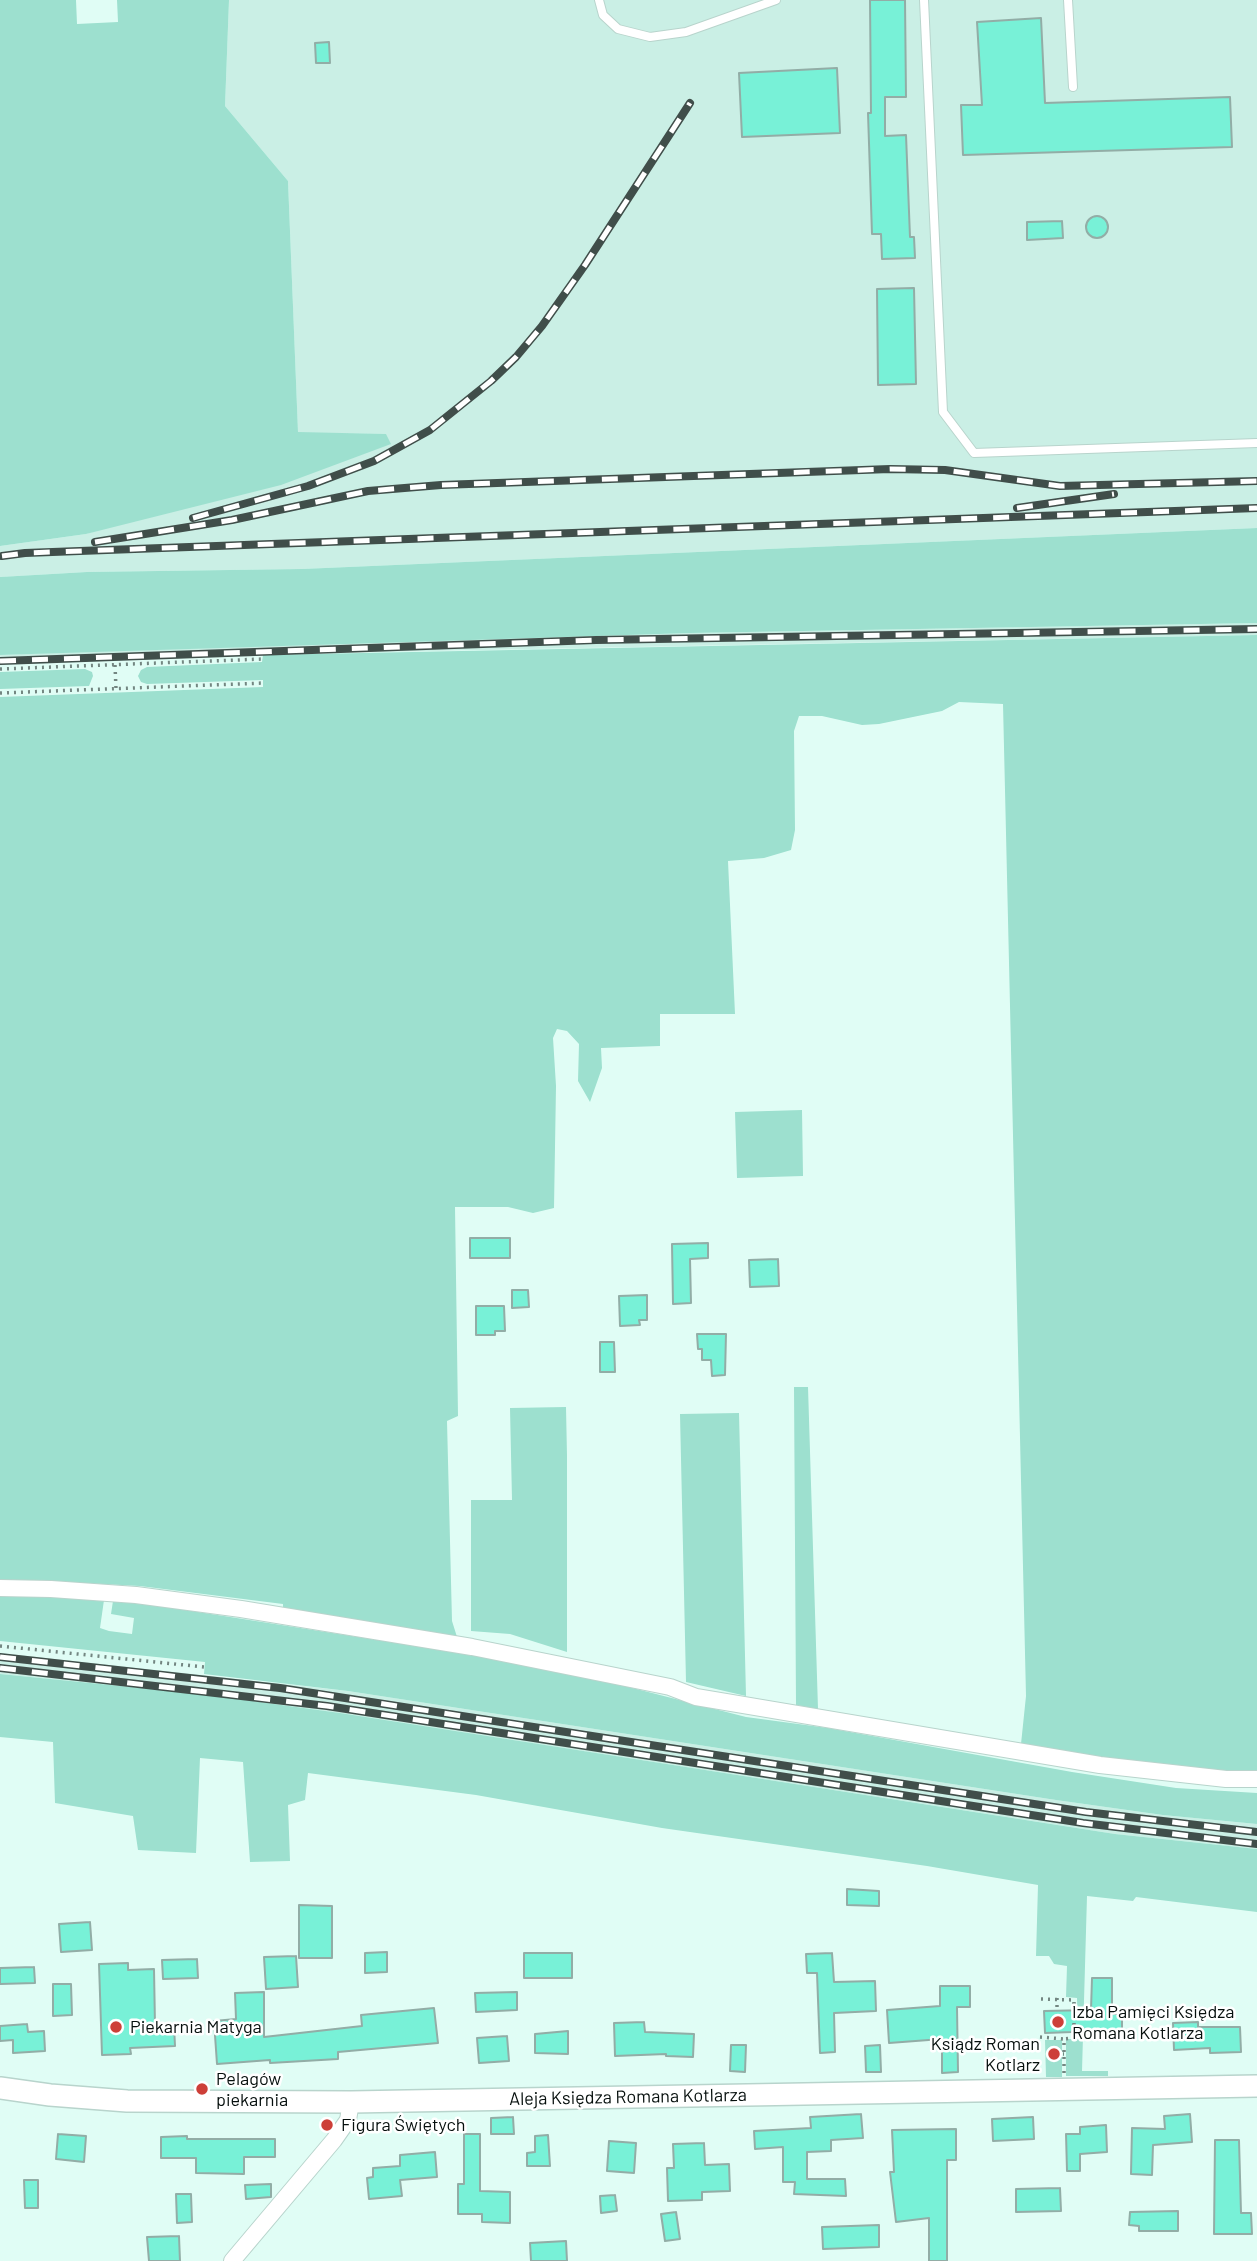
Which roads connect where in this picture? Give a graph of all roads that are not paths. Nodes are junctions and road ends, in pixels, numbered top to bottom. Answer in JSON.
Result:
{"nodes":[{"id":1,"x":599,"y":0,"type":"edge"},
{"id":2,"x":776,"y":0,"type":"edge"},
{"id":3,"x":925,"y":0,"type":"edge"},
{"id":4,"x":1068,"y":0,"type":"edge"},
{"id":5,"x":1073,"y":87,"type":"dead end"},
{"id":6,"x":1257,"y":443,"type":"edge"},
{"id":7,"x":0,"y":1588,"type":"edge"},
{"id":8,"x":1257,"y":1779,"type":"edge"},
{"id":9,"x":1257,"y":2086,"type":"edge"},
{"id":10,"x":0,"y":2088,"type":"edge"},
{"id":11,"x":351,"y":2102,"type":"junction"},
{"id":12,"x":232,"y":2261,"type":"edge"}],
"edges":[{"from":1,"to":2,"type":"lane"},
{"from":3,"to":6,"type":"lane"},
{"from":4,"to":5,"type":"lane"},
{"from":7,"to":8,"type":"street"},
{"from":9,"to":11,"type":"street","name":"Aleja Księdza Romana Kotlarza"},
{"from":10,"to":11,"type":"street","name":"Aleja Księdza Romana Kotlarza"},
{"from":11,"to":12,"type":"street"}]}
